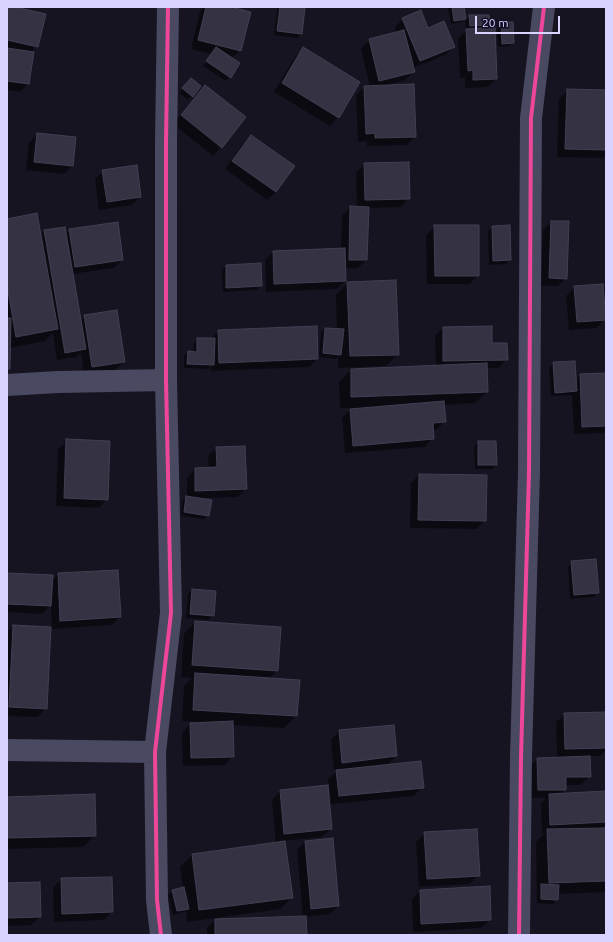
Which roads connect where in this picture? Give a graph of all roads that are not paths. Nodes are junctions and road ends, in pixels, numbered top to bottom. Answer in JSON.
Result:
{"nodes":[{"id":1,"x":168,"y":7,"type":"edge"},
{"id":2,"x":544,"y":7,"type":"edge"},
{"id":3,"x":166,"y":380,"type":"junction"},
{"id":4,"x":7,"y":385,"type":"edge"},
{"id":5,"x":7,"y":750,"type":"edge"},
{"id":6,"x":155,"y":752,"type":"junction"},
{"id":7,"x":161,"y":935,"type":"edge"},
{"id":8,"x":519,"y":935,"type":"edge"}],
"edges":[{"from":1,"to":3,"type":"street"},
{"from":2,"to":8,"type":"street"},
{"from":3,"to":4,"type":"street"},
{"from":3,"to":6,"type":"street"},
{"from":5,"to":6,"type":"street"},
{"from":6,"to":7,"type":"street"}]}
